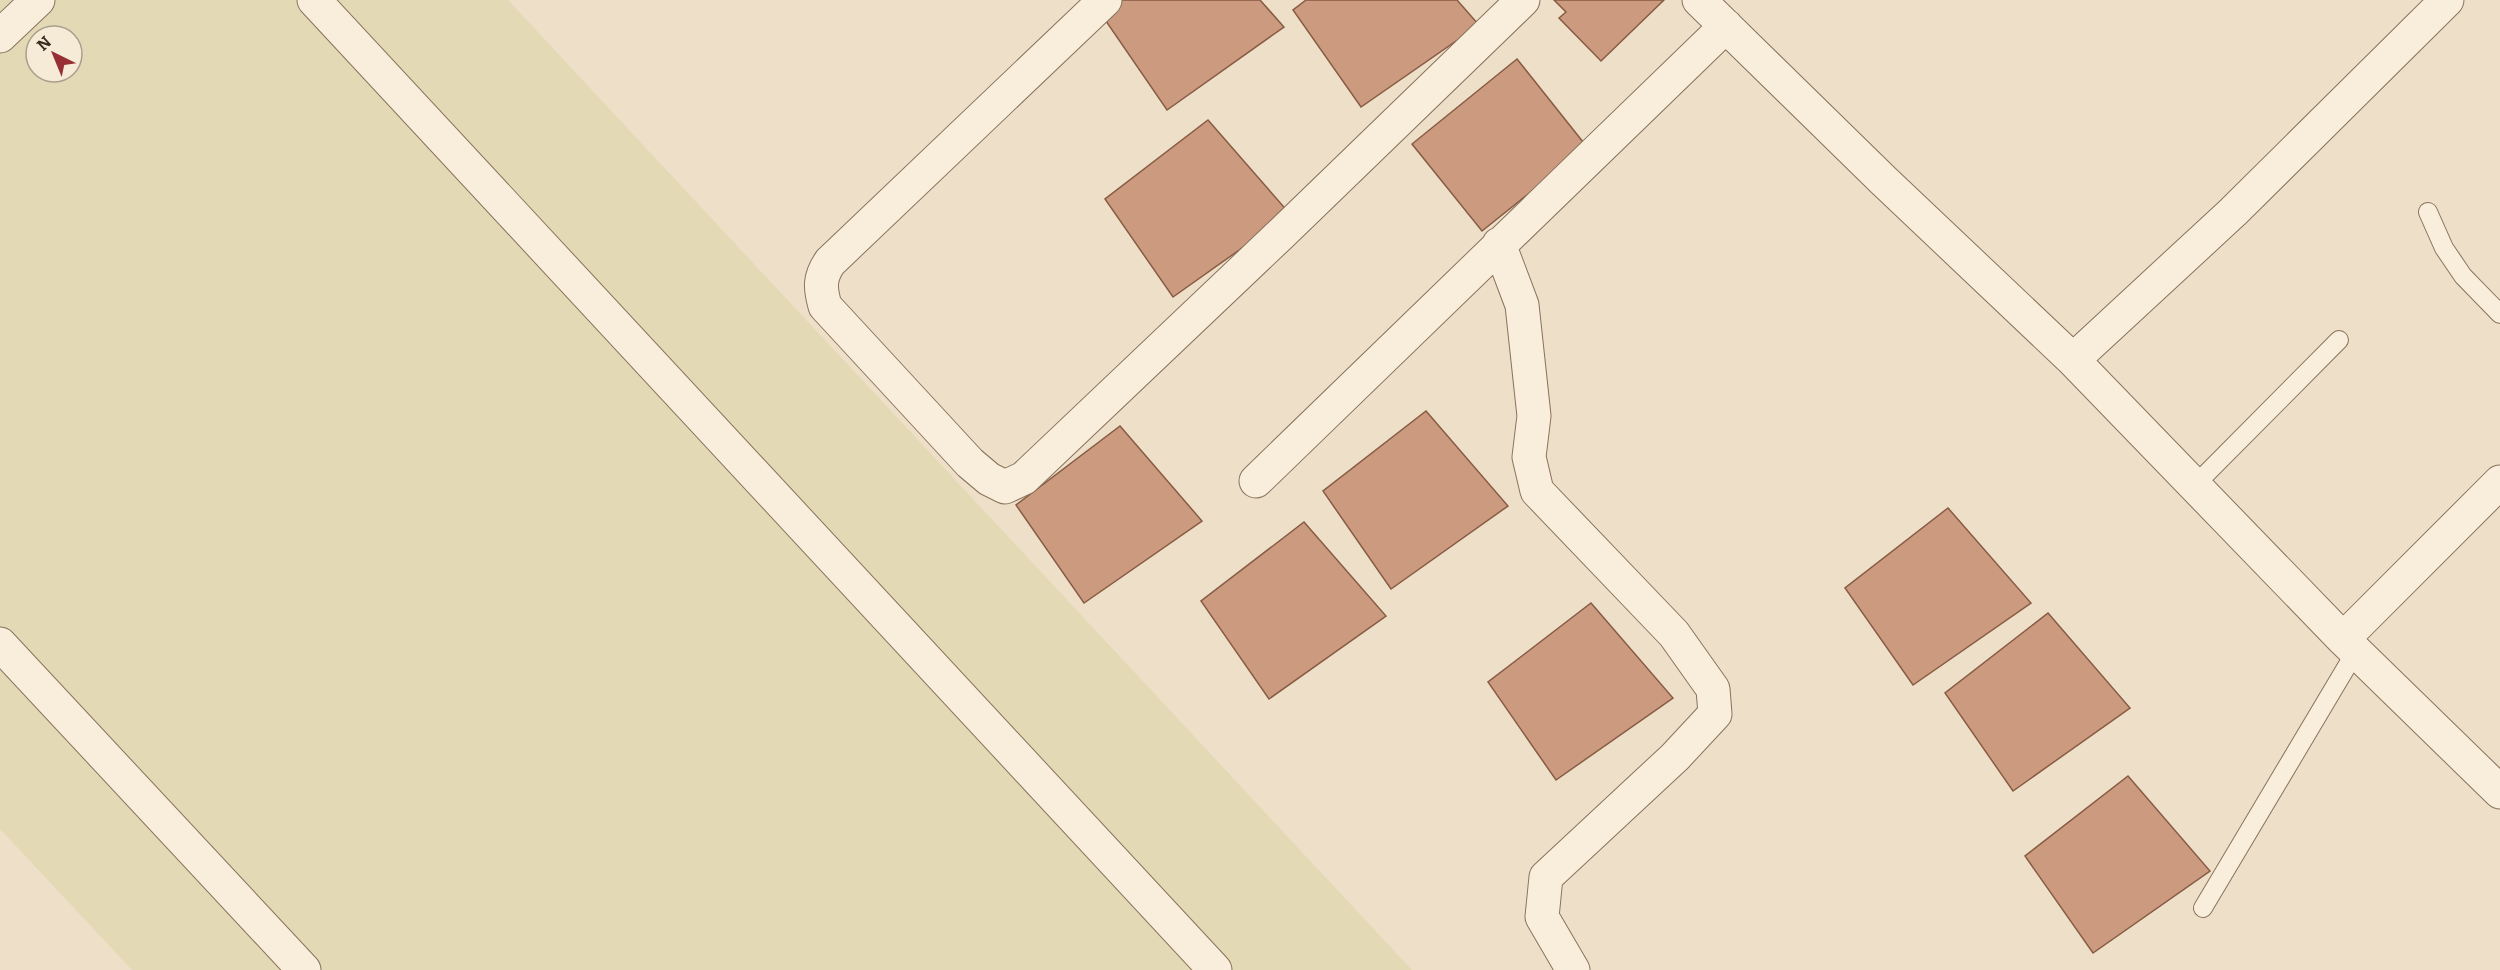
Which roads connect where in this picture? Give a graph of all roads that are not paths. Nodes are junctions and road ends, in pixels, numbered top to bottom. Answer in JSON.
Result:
{"nodes":[{"id":1,"x":39,"y":0,"type":"edge"},
{"id":2,"x":314,"y":0,"type":"edge"},
{"id":3,"x":1105,"y":0,"type":"edge"},
{"id":4,"x":1523,"y":0,"type":"edge"},
{"id":5,"x":1699,"y":0,"type":"edge"},
{"id":6,"x":2447,"y":0,"type":"edge"},
{"id":7,"x":1726,"y":26,"type":"junction"},
{"id":8,"x":0,"y":36,"type":"edge"},
{"id":9,"x":2428,"y":212,"type":"dead end"},
{"id":10,"x":1499,"y":244,"type":"junction"},
{"id":11,"x":2500,"y":314,"type":"edge"},
{"id":12,"x":2339,"y":340,"type":"dead end"},
{"id":13,"x":2073,"y":360,"type":"junction"},
{"id":14,"x":1256,"y":481,"type":"dead end"},
{"id":15,"x":2195,"y":485,"type":"junction"},
{"id":16,"x":2496,"y":495,"type":"edge"},
{"id":17,"x":0,"y":644,"type":"edge"},
{"id":18,"x":2350,"y":645,"type":"junction"},
{"id":19,"x":2500,"y":792,"type":"edge"},
{"id":20,"x":2203,"y":908,"type":"dead end"},
{"id":21,"x":304,"y":970,"type":"edge"},
{"id":22,"x":1215,"y":970,"type":"edge"},
{"id":23,"x":1573,"y":970,"type":"edge"}],
"edges":[{"from":1,"to":8,"type":"street"},
{"from":2,"to":22,"type":"street"},
{"from":3,"to":4,"type":"street"},
{"from":5,"to":7,"type":"street"},
{"from":6,"to":13,"type":"street"},
{"from":7,"to":10,"type":"street"},
{"from":7,"to":13,"type":"street"},
{"from":9,"to":11,"type":"lane"},
{"from":10,"to":14,"type":"street"},
{"from":10,"to":23,"type":"street"},
{"from":12,"to":15,"type":"lane"},
{"from":13,"to":15,"type":"street"},
{"from":15,"to":18,"type":"street"},
{"from":16,"to":18,"type":"street"},
{"from":17,"to":21,"type":"street"},
{"from":18,"to":19,"type":"street"},
{"from":18,"to":20,"type":"lane"}]}
